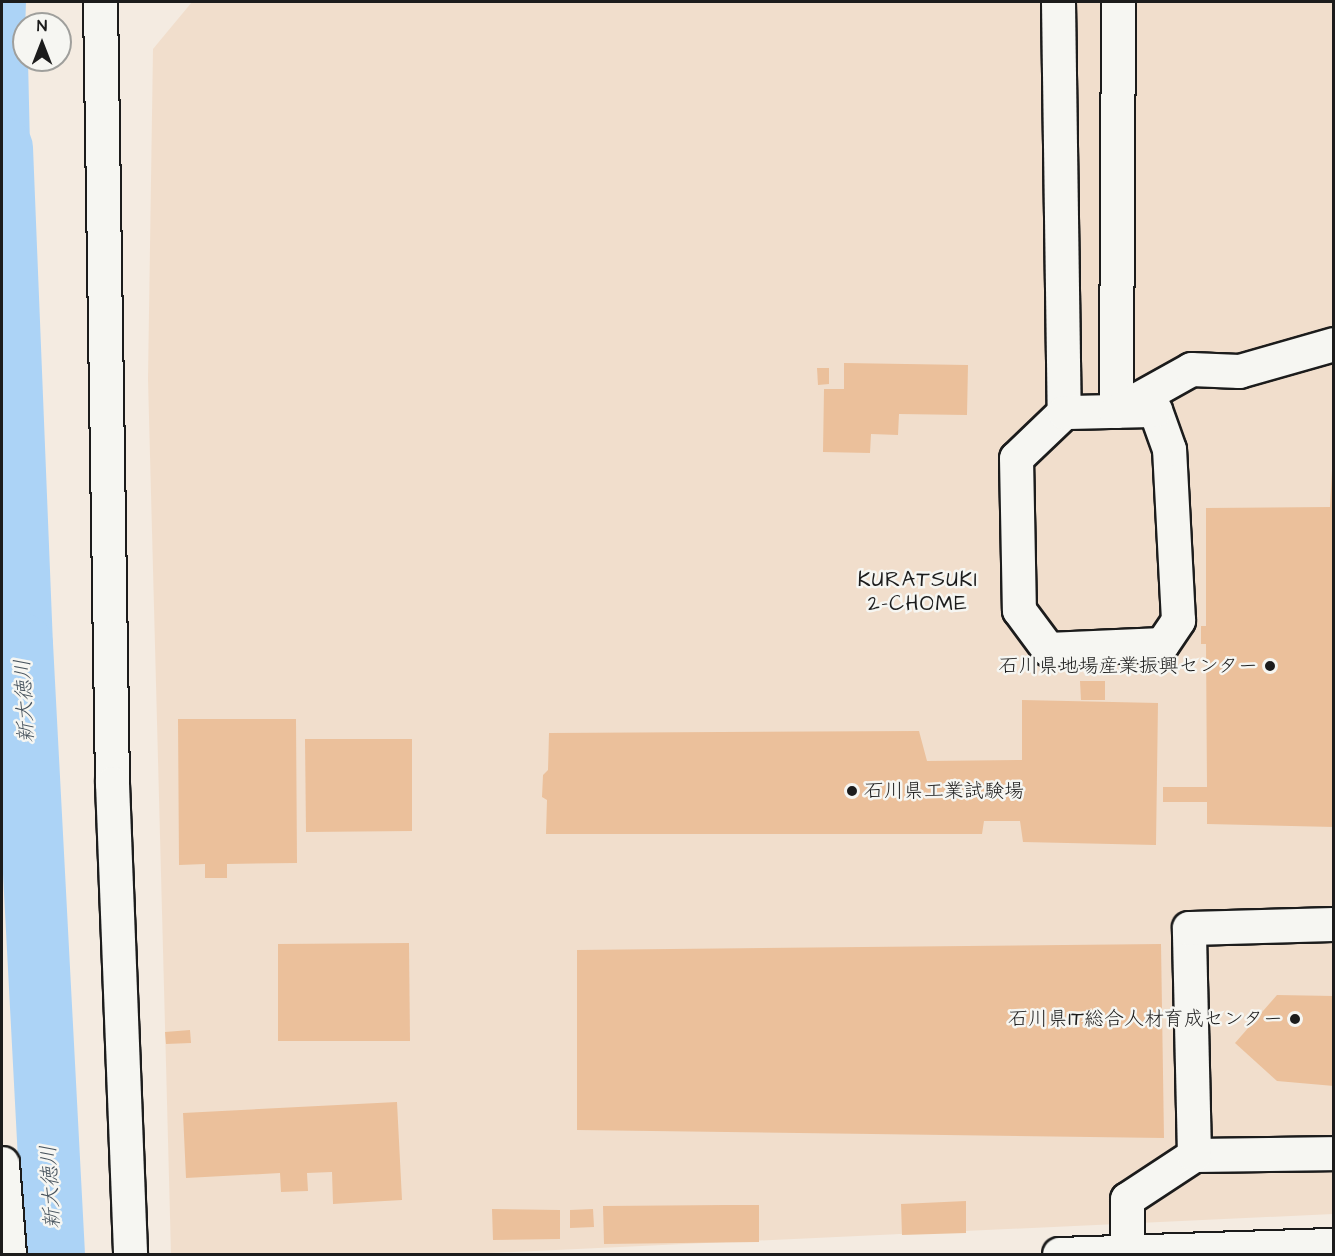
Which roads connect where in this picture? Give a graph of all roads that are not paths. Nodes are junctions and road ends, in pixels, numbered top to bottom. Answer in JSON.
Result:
{"nodes":[{"id":1,"x":100,"y":2,"type":"edge"},
{"id":2,"x":1058,"y":2,"type":"edge"},
{"id":3,"x":1118,"y":2,"type":"edge"},
{"id":4,"x":1334,"y":344,"type":"edge"},
{"id":5,"x":1116,"y":411,"type":"junction"},
{"id":6,"x":1064,"y":412,"type":"junction"},
{"id":7,"x":1334,"y":924,"type":"edge"},
{"id":8,"x":1334,"y":1153,"type":"edge"},
{"id":9,"x":1194,"y":1155,"type":"junction"},
{"id":10,"x":2,"y":1163,"type":"edge"},
{"id":11,"x":1334,"y":1245,"type":"edge"},
{"id":12,"x":1127,"y":1253,"type":"junction"},
{"id":13,"x":9,"y":1254,"type":"edge"},
{"id":14,"x":130,"y":1254,"type":"edge"},
{"id":15,"x":1059,"y":1254,"type":"edge"}],
"edges":[{"from":1,"to":14,"type":"street"},
{"from":2,"to":6,"type":"street"},
{"from":3,"to":5,"type":"street"},
{"from":4,"to":5,"type":"street"},
{"from":5,"to":6,"type":"street"},
{"from":5,"to":6,"type":"street"},
{"from":7,"to":9,"type":"street"},
{"from":8,"to":9,"type":"street"},
{"from":9,"to":12,"type":"street"},
{"from":10,"to":13,"type":"street"},
{"from":11,"to":12,"type":"street"},
{"from":12,"to":15,"type":"street"}]}
